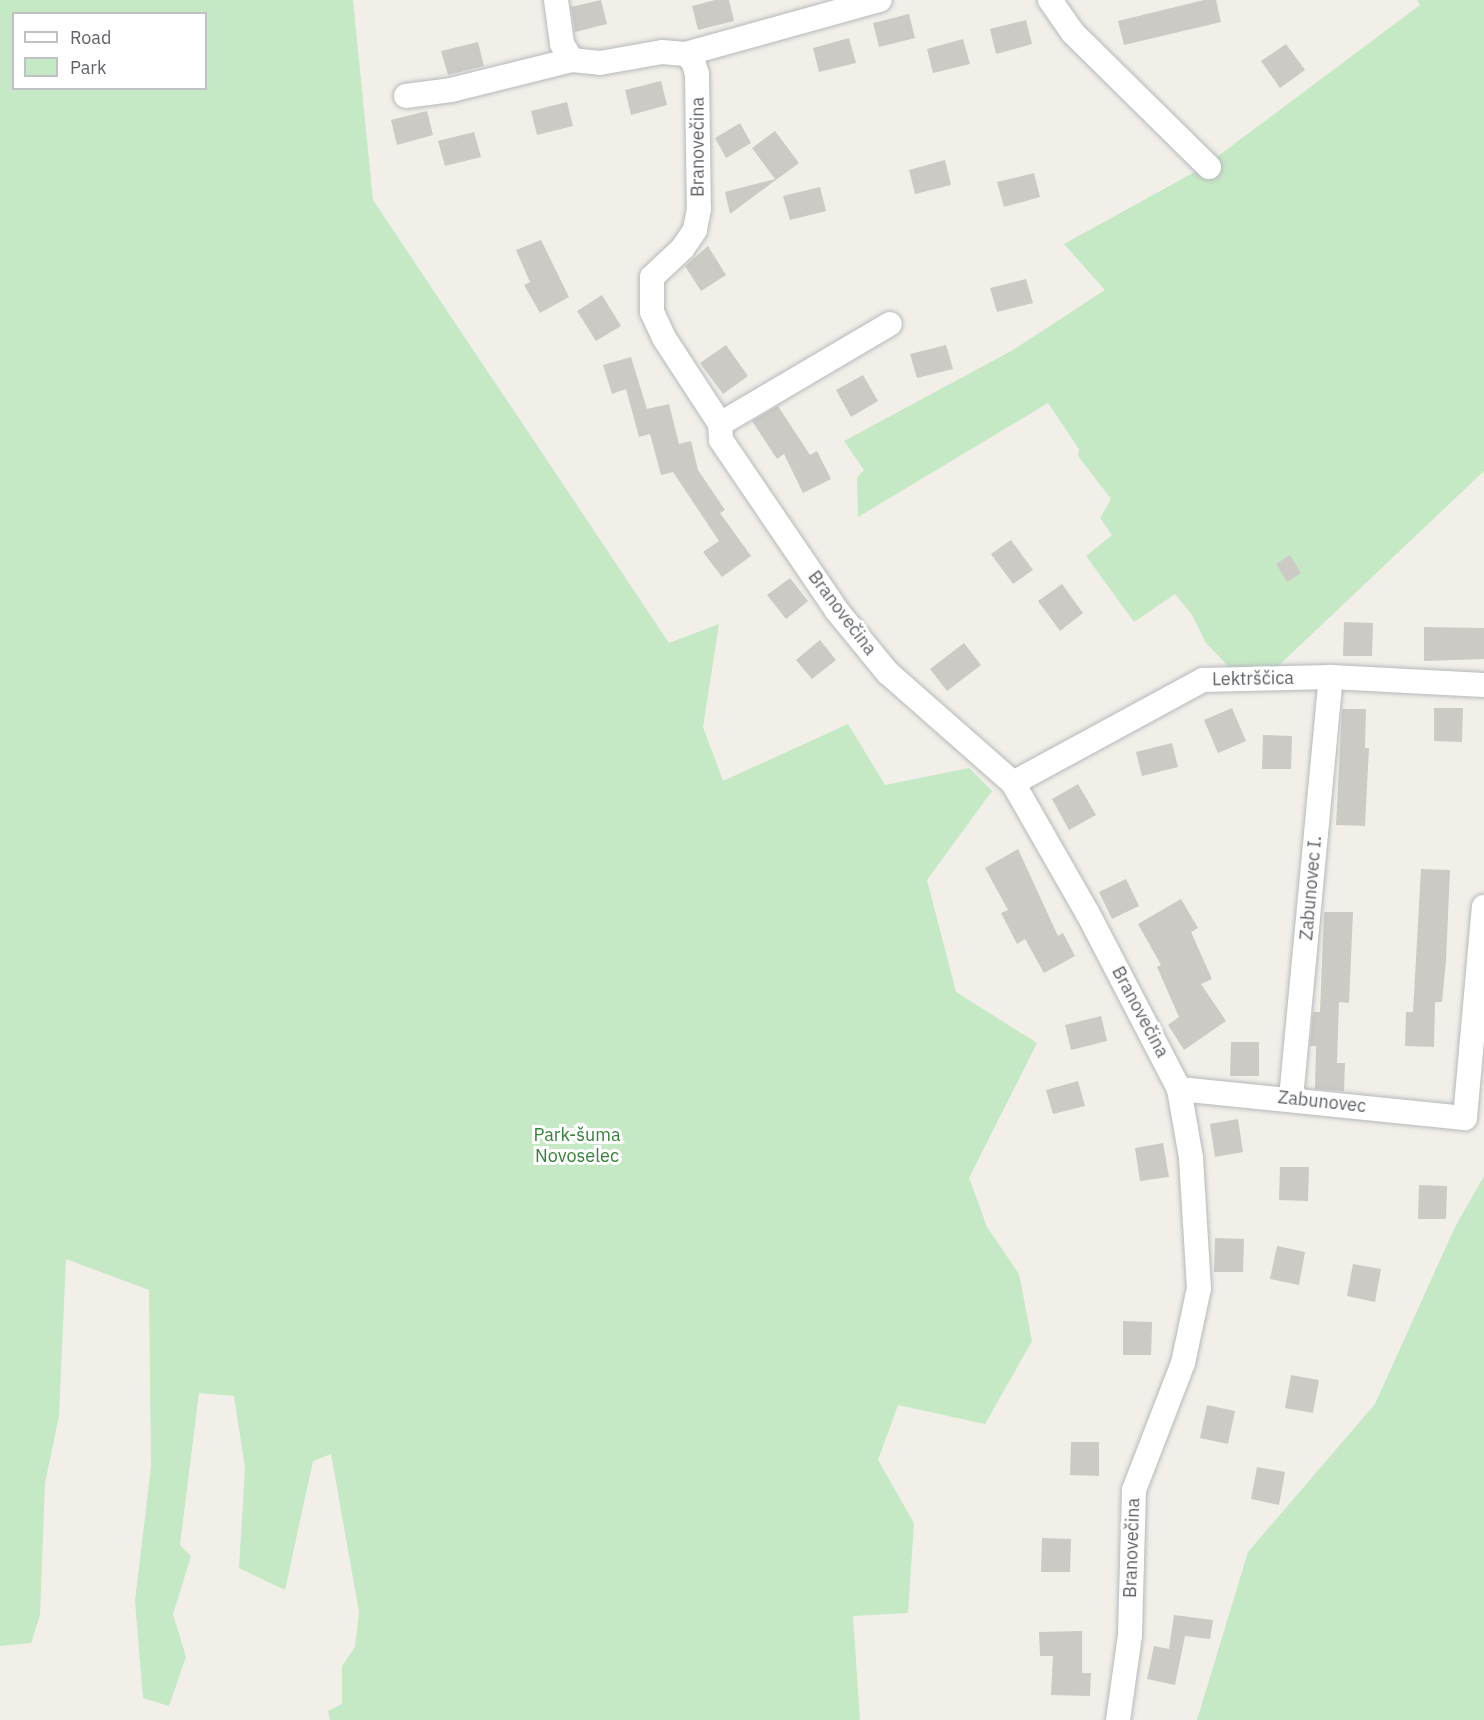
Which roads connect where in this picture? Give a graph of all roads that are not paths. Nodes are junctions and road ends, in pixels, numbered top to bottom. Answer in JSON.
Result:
{"nodes":[{"id":1,"x":556,"y":0,"type":"edge"},
{"id":2,"x":880,"y":0,"type":"edge"},
{"id":3,"x":1050,"y":0,"type":"edge"},
{"id":4,"x":685,"y":54,"type":"junction"},
{"id":5,"x":572,"y":60,"type":"junction"},
{"id":6,"x":406,"y":96,"type":"dead end"},
{"id":7,"x":1209,"y":167,"type":"dead end"},
{"id":8,"x":890,"y":324,"type":"dead end"},
{"id":9,"x":720,"y":424,"type":"junction"},
{"id":10,"x":1330,"y":677,"type":"junction"},
{"id":11,"x":1484,"y":685,"type":"edge"},
{"id":12,"x":1013,"y":783,"type":"junction"},
{"id":13,"x":1484,"y":907,"type":"edge"},
{"id":14,"x":1179,"y":1089,"type":"junction"},
{"id":15,"x":1291,"y":1098,"type":"junction"},
{"id":16,"x":1118,"y":1720,"type":"edge"}],
"edges":[{"from":1,"to":5,"type":"street"},
{"from":2,"to":4,"type":"street"},
{"from":3,"to":7,"type":"street"},
{"from":4,"to":5,"type":"street"},
{"from":4,"to":9,"type":"street","name":"Branovečina"},
{"from":5,"to":6,"type":"street"},
{"from":8,"to":9,"type":"street"},
{"from":9,"to":12,"type":"street","name":"Branovečina"},
{"from":10,"to":11,"type":"street","name":"Lektrščica"},
{"from":10,"to":12,"type":"street","name":"Lektrščica"},
{"from":10,"to":15,"type":"street","name":"Zabunovec I."},
{"from":12,"to":14,"type":"street","name":"Branovečina"},
{"from":13,"to":15,"type":"street","name":"Zabunovec"},
{"from":14,"to":15,"type":"street","name":"Zabunovec"},
{"from":14,"to":16,"type":"street","name":"Branovečina"}]}
